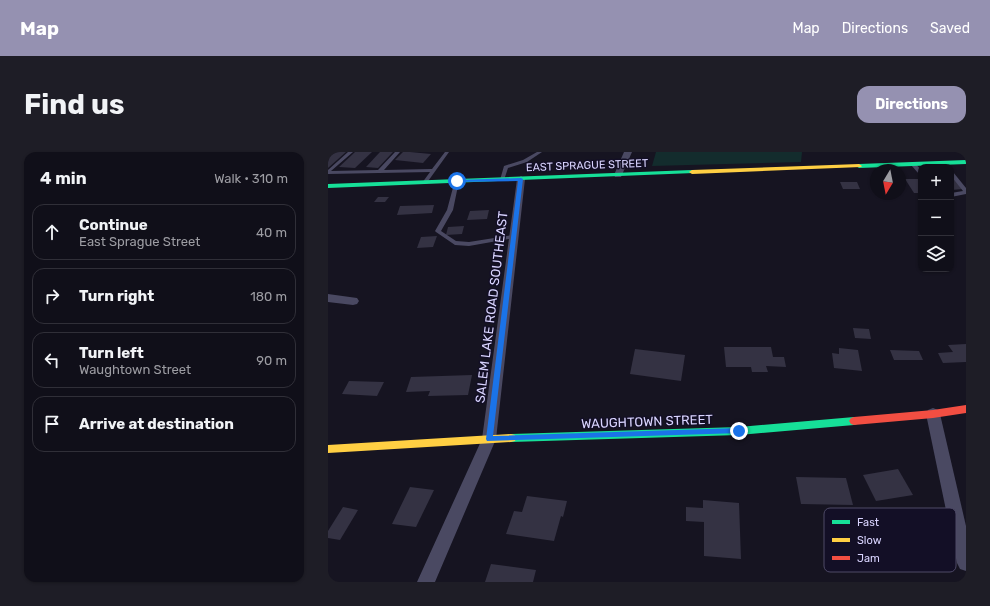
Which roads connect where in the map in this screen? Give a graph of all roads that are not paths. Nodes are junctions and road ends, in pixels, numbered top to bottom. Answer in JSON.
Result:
{"nodes":[{"id":1,"x":351,"y":152,"type":"edge"},
{"id":2,"x":398,"y":152,"type":"edge"},
{"id":3,"x":447,"y":152,"type":"edge"},
{"id":4,"x":540,"y":152,"type":"edge"},
{"id":5,"x":628,"y":152,"type":"edge"},
{"id":6,"x":966,"y":162,"type":"edge"},
{"id":7,"x":913,"y":164,"type":"junction"},
{"id":8,"x":918,"y":164,"type":"edge"},
{"id":9,"x":951,"y":164,"type":"edge"},
{"id":10,"x":434,"y":170,"type":"junction"},
{"id":11,"x":918,"y":170,"type":"edge"},
{"id":12,"x":379,"y":172,"type":"junction"},
{"id":13,"x":328,"y":173,"type":"edge"},
{"id":14,"x":618,"y":175,"type":"junction"},
{"id":15,"x":954,"y":177,"type":"edge"},
{"id":16,"x":521,"y":179,"type":"junction"},
{"id":17,"x":502,"y":180,"type":"junction"},
{"id":18,"x":457,"y":181,"type":"junction"},
{"id":19,"x":424,"y":183,"type":"junction"},
{"id":20,"x":328,"y":186,"type":"edge"},
{"id":21,"x":966,"y":191,"type":"edge"},
{"id":22,"x":954,"y":195,"type":"edge"},
{"id":23,"x":513,"y":237,"type":"junction"},
{"id":24,"x":328,"y":298,"type":"edge"},
{"id":25,"x":353,"y":301,"type":"dead end"},
{"id":26,"x":966,"y":409,"type":"edge"},
{"id":27,"x":933,"y":414,"type":"junction"},
{"id":28,"x":490,"y":439,"type":"junction"},
{"id":29,"x":328,"y":449,"type":"edge"},
{"id":30,"x":954,"y":508,"type":"edge"},
{"id":31,"x":956,"y":518,"type":"edge"},
{"id":32,"x":966,"y":563,"type":"edge"},
{"id":33,"x":426,"y":582,"type":"edge"}],
"edges":[{"from":1,"to":13,"type":"lane"},
{"from":2,"to":12,"type":"lane"},
{"from":3,"to":10,"type":"lane"},
{"from":4,"to":17,"type":"lane"},
{"from":5,"to":14,"type":"street"},
{"from":6,"to":9,"type":"street","name":"EAST SPRAGUE STREET"},
{"from":7,"to":8,"type":"street","name":"EAST SPRAGUE STREET"},
{"from":7,"to":11,"type":"lane"},
{"from":7,"to":14,"type":"street","name":"EAST SPRAGUE STREET"},
{"from":10,"to":12,"type":"lane"},
{"from":10,"to":19,"type":"lane"},
{"from":12,"to":13,"type":"lane"},
{"from":14,"to":16,"type":"street","name":"EAST SPRAGUE STREET"},
{"from":15,"to":21,"type":"lane"},
{"from":16,"to":17,"type":"street","name":"EAST SPRAGUE STREET"},
{"from":16,"to":23,"type":"street","name":"SALEM LAKE ROAD SOUTHEAST"},
{"from":17,"to":18,"type":"street","name":"EAST SPRAGUE STREET"},
{"from":18,"to":19,"type":"street","name":"EAST SPRAGUE STREET"},
{"from":18,"to":23,"type":"lane"},
{"from":19,"to":20,"type":"street","name":"EAST SPRAGUE STREET"},
{"from":21,"to":22,"type":"lane"},
{"from":23,"to":28,"type":"street","name":"SALEM LAKE ROAD SOUTHEAST"},
{"from":24,"to":25,"type":"street"},
{"from":26,"to":27,"type":"street","name":"WAUGHTOWN STREET"},
{"from":27,"to":28,"type":"street","name":"WAUGHTOWN STREET"},
{"from":27,"to":30,"type":"street"},
{"from":28,"to":29,"type":"street","name":"WAUGHTOWN STREET"},
{"from":28,"to":33,"type":"street","name":"SALEM LAKE ROAD SOUTHEAST"},
{"from":31,"to":32,"type":"street"}]}
